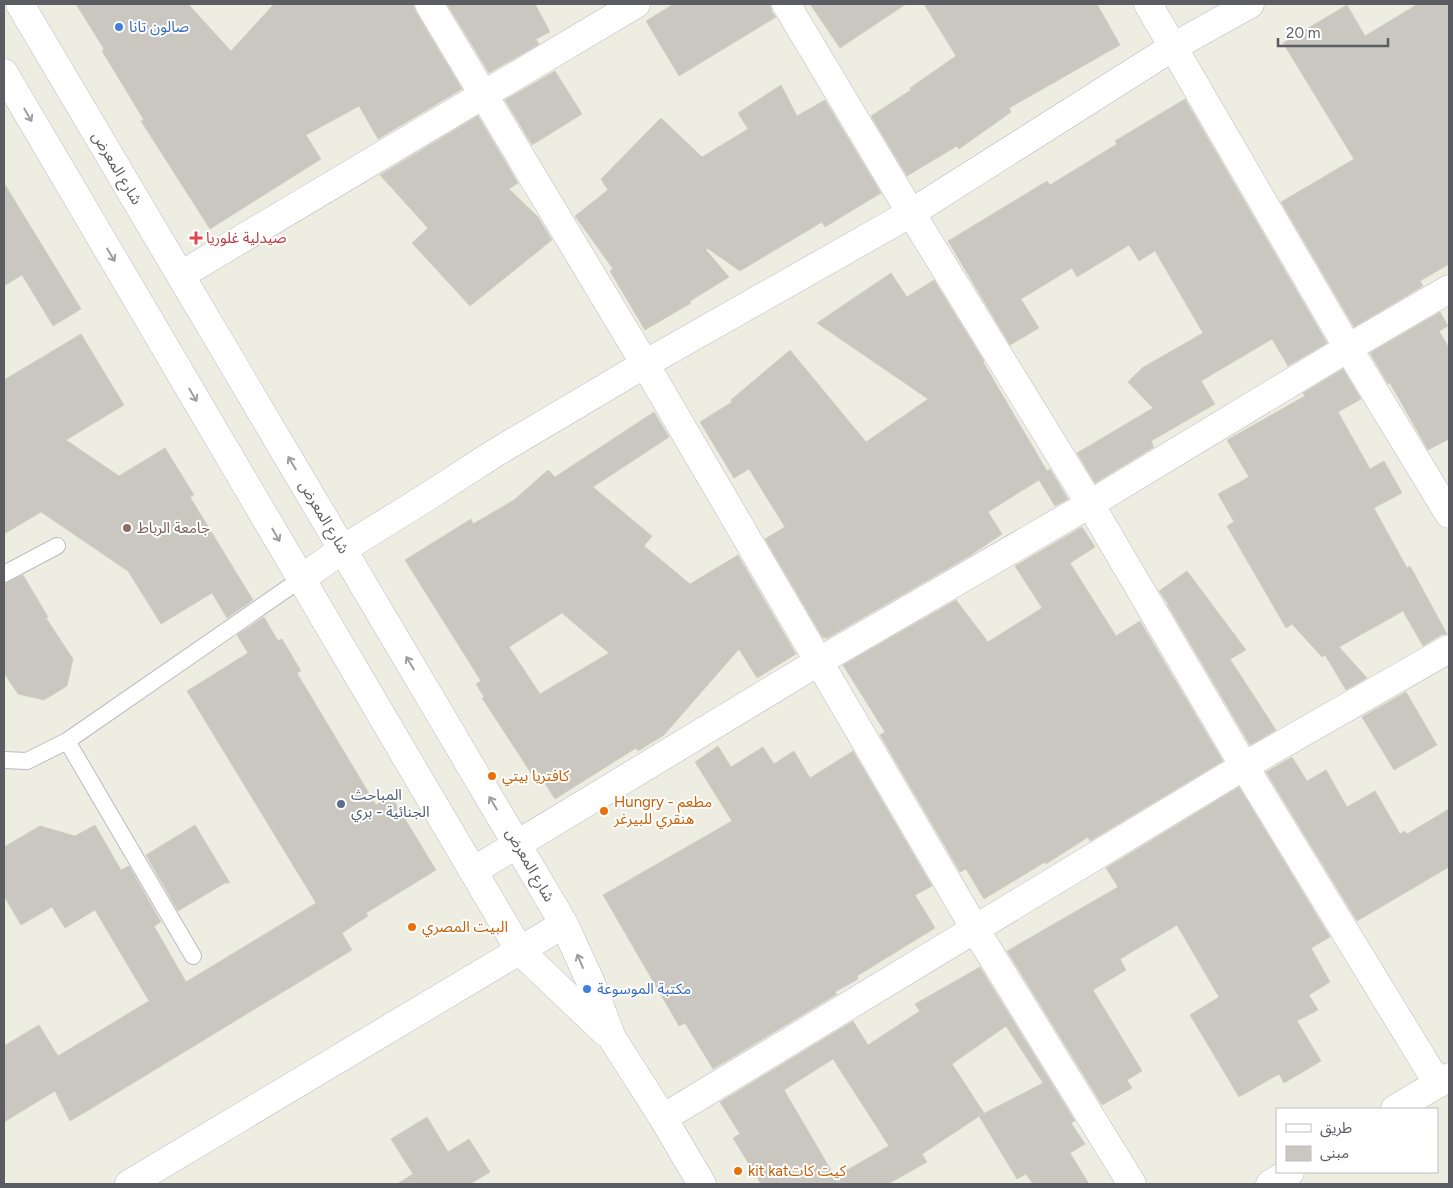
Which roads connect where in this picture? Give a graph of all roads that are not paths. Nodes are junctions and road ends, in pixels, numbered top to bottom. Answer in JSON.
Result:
{"nodes":[{"id":1,"x":21,"y":4,"type":"edge"},
{"id":2,"x":429,"y":4,"type":"edge"},
{"id":3,"x":636,"y":4,"type":"edge"},
{"id":4,"x":786,"y":4,"type":"edge"},
{"id":5,"x":1148,"y":4,"type":"edge"},
{"id":6,"x":1250,"y":4,"type":"edge"},
{"id":7,"x":1173,"y":47,"type":"junction"},
{"id":8,"x":4,"y":73,"type":"edge"},
{"id":9,"x":483,"y":96,"type":"junction"},
{"id":10,"x":911,"y":214,"type":"junction"},
{"id":11,"x":181,"y":275,"type":"junction"},
{"id":12,"x":1449,"y":289,"type":"edge"},
{"id":13,"x":1348,"y":348,"type":"junction"},
{"id":14,"x":644,"y":364,"type":"junction"},
{"id":15,"x":1090,"y":504,"type":"junction"},
{"id":16,"x":1449,"y":514,"type":"edge"},
{"id":17,"x":57,"y":546,"type":"dead end"},
{"id":18,"x":343,"y":550,"type":"junction"},
{"id":19,"x":4,"y":574,"type":"edge"},
{"id":20,"x":301,"y":579,"type":"junction"},
{"id":21,"x":1449,"y":649,"type":"edge"},
{"id":22,"x":818,"y":662,"type":"junction"},
{"id":23,"x":67,"y":741,"type":"junction"},
{"id":24,"x":4,"y":760,"type":"edge"},
{"id":25,"x":1244,"y":766,"type":"junction"},
{"id":26,"x":518,"y":845,"type":"junction"},
{"id":27,"x":473,"y":871,"type":"junction"},
{"id":28,"x":564,"y":924,"type":"junction"},
{"id":29,"x":975,"y":930,"type":"junction"},
{"id":30,"x":520,"y":951,"type":"junction"},
{"id":31,"x":193,"y":956,"type":"dead end"},
{"id":32,"x":612,"y":1038,"type":"junction"},
{"id":33,"x":1444,"y":1080,"type":"edge"},
{"id":34,"x":1397,"y":1108,"type":"edge"},
{"id":35,"x":663,"y":1118,"type":"junction"},
{"id":36,"x":1288,"y":1173,"type":"edge"},
{"id":37,"x":129,"y":1184,"type":"edge"},
{"id":38,"x":702,"y":1184,"type":"edge"},
{"id":39,"x":1132,"y":1184,"type":"edge"},
{"id":40,"x":1270,"y":1184,"type":"edge"}],
"edges":[{"from":1,"to":11,"type":"street","name":"شارع المعرض"},
{"from":2,"to":9,"type":"street"},
{"from":3,"to":9,"type":"street"},
{"from":4,"to":10,"type":"street"},
{"from":5,"to":7,"type":"street"},
{"from":6,"to":7,"type":"street"},
{"from":7,"to":10,"type":"street"},
{"from":7,"to":13,"type":"street"},
{"from":8,"to":20,"type":"street","name":"شارع المعرض","one_way":true},
{"from":9,"to":11,"type":"street"},
{"from":9,"to":14,"type":"street"},
{"from":10,"to":14,"type":"street"},
{"from":10,"to":15,"type":"street"},
{"from":18,"to":11,"type":"street","name":"شارع المعرض","one_way":true},
{"from":12,"to":13,"type":"street"},
{"from":13,"to":15,"type":"street"},
{"from":13,"to":16,"type":"street"},
{"from":14,"to":18,"type":"street"},
{"from":14,"to":22,"type":"street"},
{"from":15,"to":22,"type":"street"},
{"from":15,"to":25,"type":"street"},
{"from":17,"to":19,"type":"lane"},
{"from":18,"to":20,"type":"street"},
{"from":26,"to":18,"type":"street","name":"شارع المعرض","one_way":true},
{"from":20,"to":23,"type":"lane"},
{"from":20,"to":27,"type":"street","name":"شارع المعرض"},
{"from":21,"to":25,"type":"street"},
{"from":22,"to":26,"type":"street"},
{"from":22,"to":29,"type":"street"},
{"from":23,"to":24,"type":"lane"},
{"from":23,"to":31,"type":"lane"},
{"from":25,"to":29,"type":"street"},
{"from":25,"to":33,"type":"street"},
{"from":26,"to":27,"type":"street"},
{"from":26,"to":28,"type":"street","name":"شارع المعرض"},
{"from":27,"to":30,"type":"street","name":"شارع المعرض"},
{"from":28,"to":30,"type":"street"},
{"from":32,"to":28,"type":"street","name":"شارع المعرض","one_way":true},
{"from":29,"to":35,"type":"street"},
{"from":29,"to":39,"type":"street"},
{"from":30,"to":32,"type":"street","name":"شارع المعرض"},
{"from":30,"to":37,"type":"street"},
{"from":32,"to":35,"type":"street","name":"شارع المعرض"},
{"from":33,"to":34,"type":"street"},
{"from":35,"to":38,"type":"street","name":"شارع المعرض"},
{"from":36,"to":40,"type":"street"}]}
